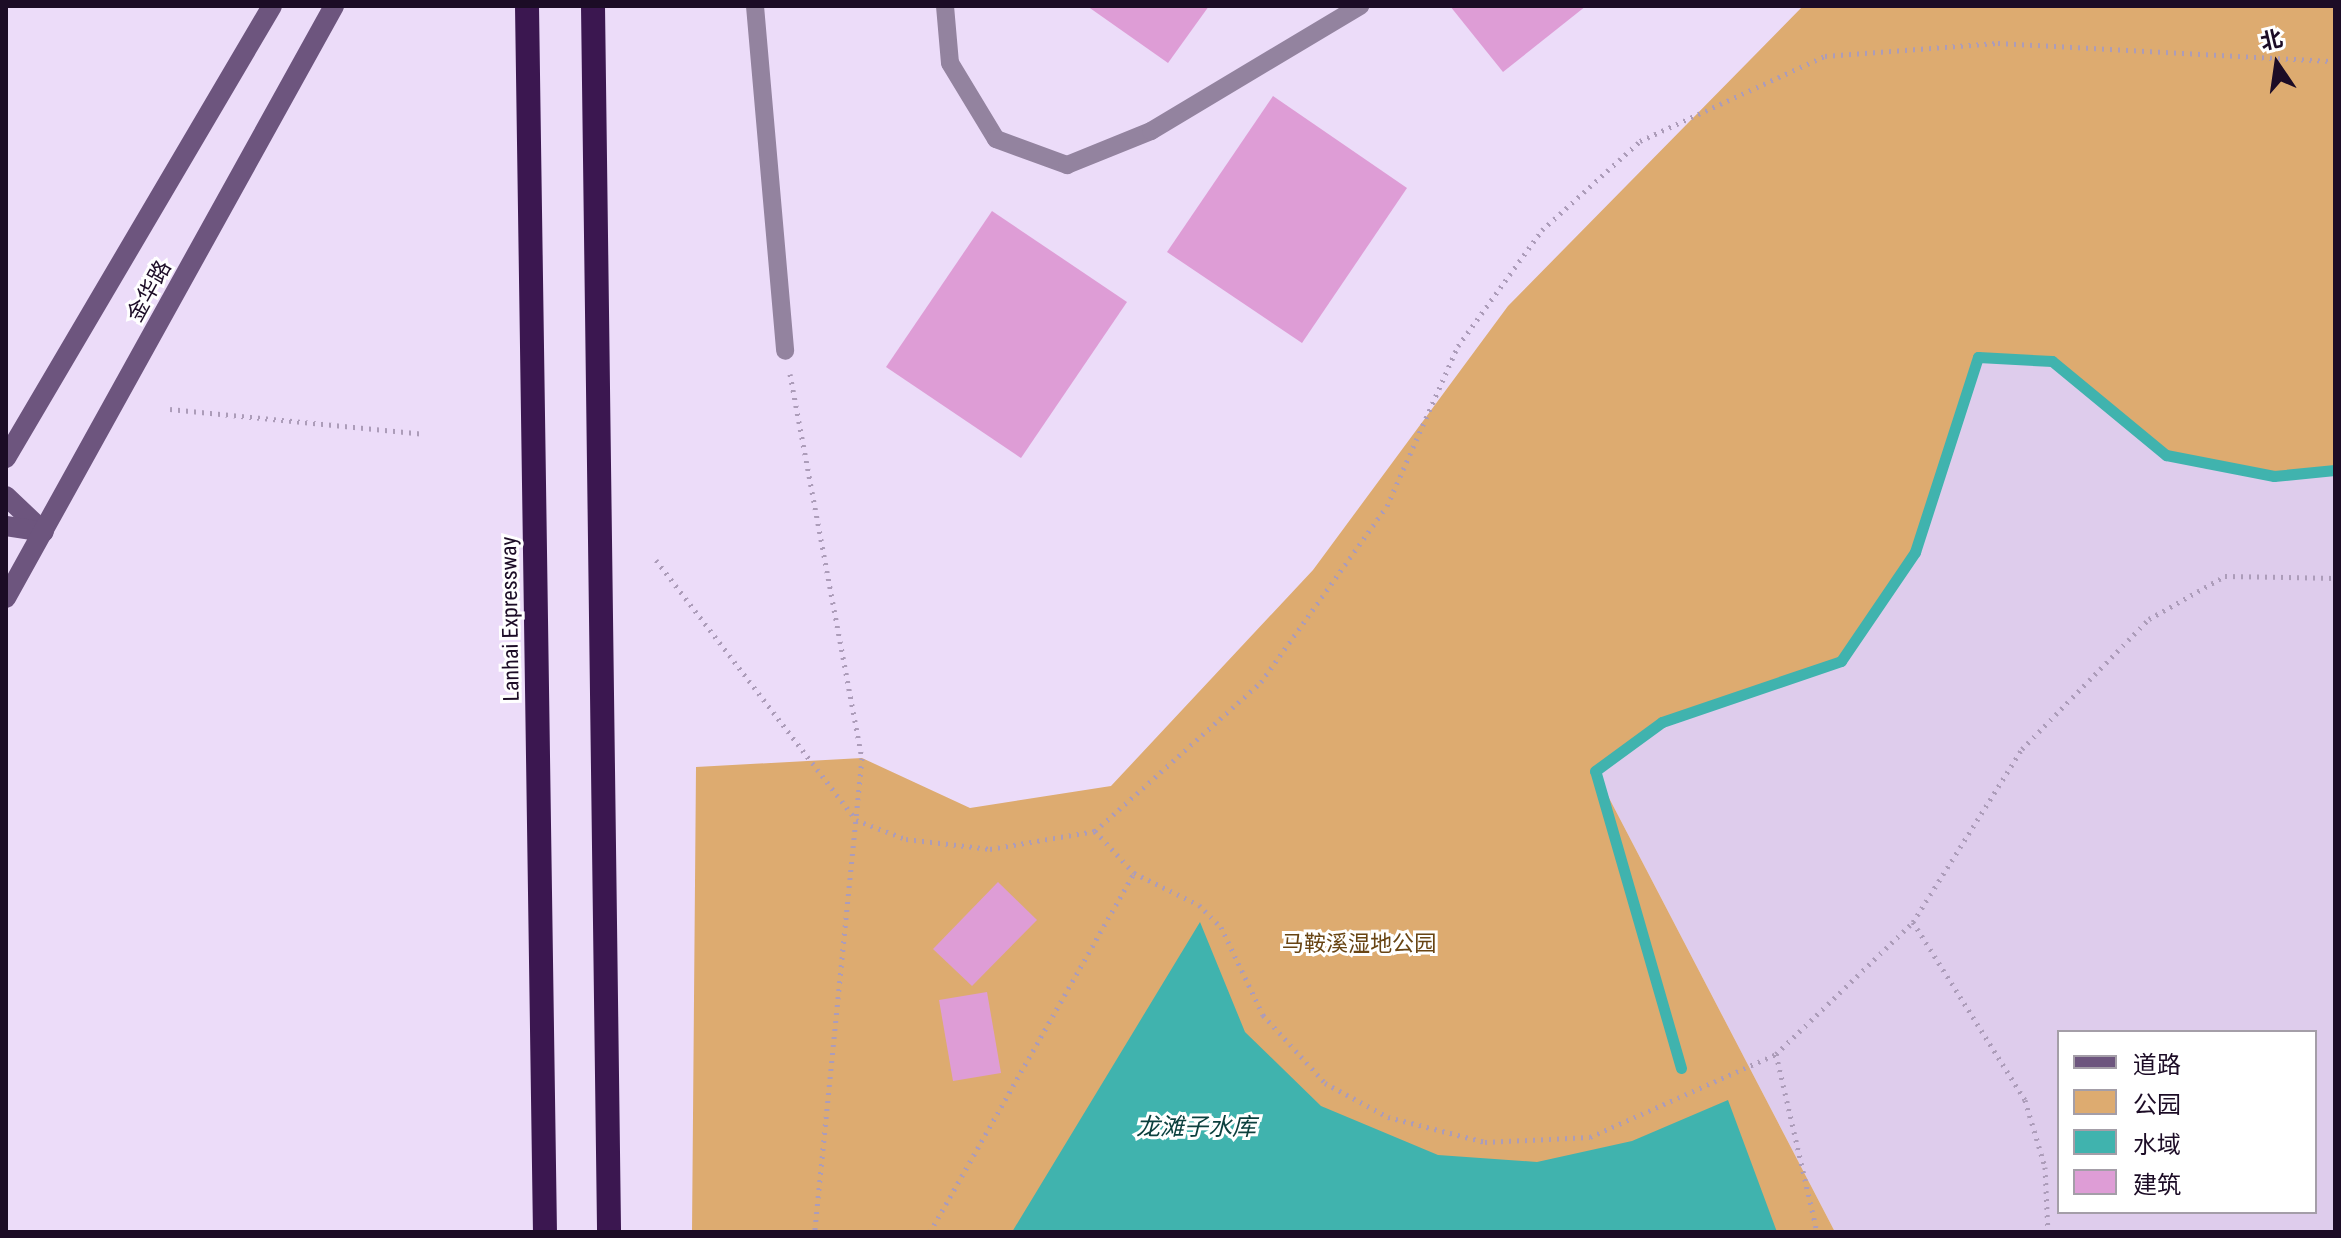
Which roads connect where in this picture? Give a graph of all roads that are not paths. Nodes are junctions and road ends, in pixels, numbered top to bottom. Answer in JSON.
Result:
{"nodes":[{"id":1,"x":272,"y":6,"type":"edge"},
{"id":2,"x":334,"y":6,"type":"edge"},
{"id":3,"x":527,"y":6,"type":"edge"},
{"id":4,"x":593,"y":6,"type":"edge"},
{"id":5,"x":755,"y":6,"type":"edge"},
{"id":6,"x":945,"y":6,"type":"edge"},
{"id":7,"x":1360,"y":6,"type":"edge"},
{"id":8,"x":785,"y":351,"type":"road end"},
{"id":9,"x":6,"y":458,"type":"edge"},
{"id":10,"x":6,"y":496,"type":"edge"},
{"id":11,"x":6,"y":526,"type":"edge"},
{"id":12,"x":44,"y":532,"type":"junction"},
{"id":13,"x":6,"y":598,"type":"edge"},
{"id":14,"x":545,"y":1232,"type":"edge"},
{"id":15,"x":609,"y":1232,"type":"edge"}],
"edges":[{"from":1,"to":9,"type":"main road","name":"金华路"},
{"from":2,"to":12,"type":"main road","name":"金华路"},
{"from":3,"to":14,"type":"highway","name":"Lanhai Expressway"},
{"from":4,"to":15,"type":"highway"},
{"from":5,"to":8,"type":"lane"},
{"from":6,"to":7,"type":"lane"},
{"from":10,"to":12,"type":"main road"},
{"from":11,"to":12,"type":"main road"},
{"from":12,"to":13,"type":"main road","name":"金华路"}]}
